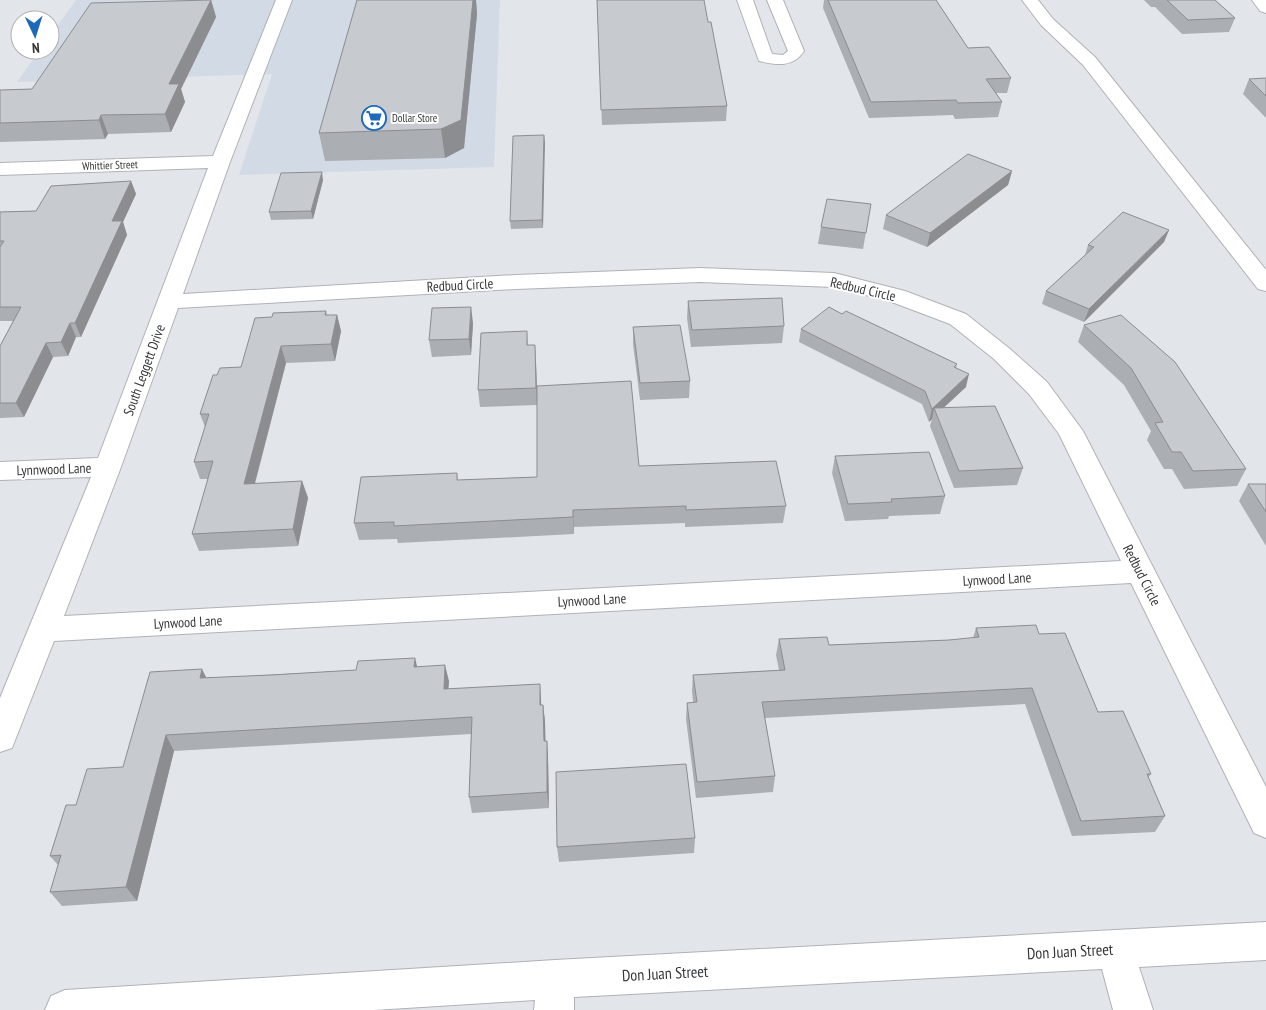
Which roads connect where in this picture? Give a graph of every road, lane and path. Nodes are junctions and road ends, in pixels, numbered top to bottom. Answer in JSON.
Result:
{"nodes":[{"id":1,"x":284,"y":0,"type":"edge"},
{"id":2,"x":745,"y":0,"type":"edge"},
{"id":3,"x":775,"y":0,"type":"edge"},
{"id":4,"x":1030,"y":0,"type":"edge"},
{"id":5,"x":1260,"y":0,"type":"edge"},
{"id":6,"x":1266,"y":8,"type":"edge"},
{"id":7,"x":220,"y":162,"type":"junction"},
{"id":8,"x":0,"y":169,"type":"edge"},
{"id":9,"x":1266,"y":284,"type":"edge"},
{"id":10,"x":169,"y":302,"type":"junction"},
{"id":11,"x":108,"y":467,"type":"junction"},
{"id":12,"x":0,"y":471,"type":"edge"},
{"id":13,"x":1141,"y":571,"type":"junction"},
{"id":14,"x":44,"y":629,"type":"junction"},
{"id":15,"x":8,"y":698,"type":"edge"},
{"id":16,"x":0,"y":738,"type":"edge"},
{"id":17,"x":1266,"y":822,"type":"edge"},
{"id":18,"x":1266,"y":941,"type":"edge"},
{"id":19,"x":1115,"y":949,"type":"junction"},
{"id":20,"x":555,"y":995,"type":"edge"},
{"id":21,"x":138,"y":1008,"type":"edge"},
{"id":22,"x":65,"y":1010,"type":"edge"},
{"id":23,"x":1133,"y":1010,"type":"edge"}],
"edges":[{"from":1,"to":7,"type":"street","name":"South Leggett Drive"},
{"from":2,"to":3,"type":"street"},
{"from":4,"to":9,"type":"street"},
{"from":5,"to":6,"type":"street"},
{"from":7,"to":8,"type":"street","name":"Whittier Street"},
{"from":7,"to":10,"type":"street","name":"South Leggett Drive"},
{"from":10,"to":11,"type":"street","name":"South Leggett Drive"},
{"from":10,"to":13,"type":"street","name":"Redbud Circle"},
{"from":11,"to":12,"type":"street","name":"Lynnwood Lane"},
{"from":11,"to":14,"type":"street","name":"South Leggett Drive"},
{"from":13,"to":14,"type":"street","name":"Lynwood Lane"},
{"from":13,"to":17,"type":"street","name":"Redbud Circle"},
{"from":14,"to":15,"type":"street","name":"South Leggett Drive"},
{"from":15,"to":16,"type":"street","name":"South Leggett Drive"},
{"from":18,"to":19,"type":"street","name":"Don Juan Street"},
{"from":19,"to":20,"type":"street","name":"Don Juan Street"},
{"from":19,"to":23,"type":"street"},
{"from":20,"to":21,"type":"street","name":"Don Juan Street"},
{"from":21,"to":22,"type":"street","name":"Don Juan Street"}]}
